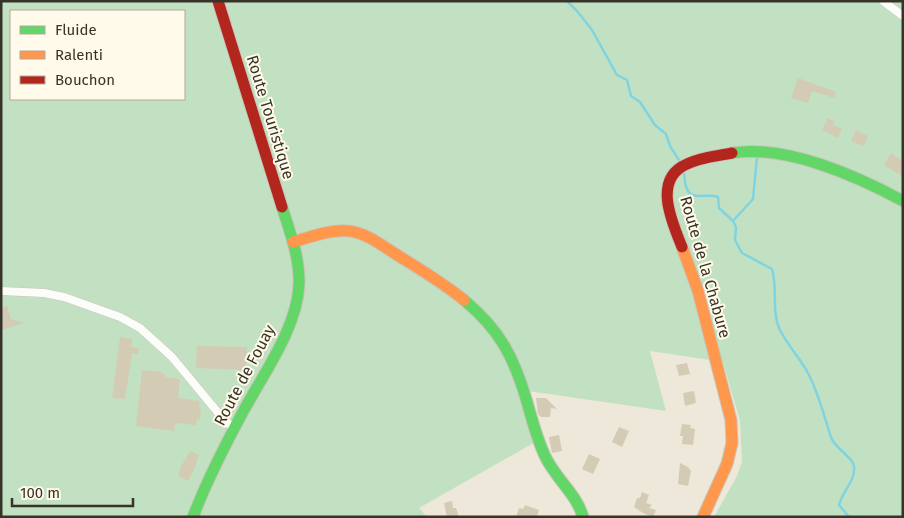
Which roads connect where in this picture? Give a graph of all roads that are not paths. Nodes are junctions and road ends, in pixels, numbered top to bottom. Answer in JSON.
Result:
{"nodes":[{"id":1,"x":218,"y":1,"type":"edge"},
{"id":2,"x":883,"y":1,"type":"edge"},
{"id":3,"x":903,"y":16,"type":"edge"},
{"id":4,"x":903,"y":201,"type":"edge"},
{"id":5,"x":292,"y":242,"type":"junction"},
{"id":6,"x":1,"y":291,"type":"edge"},
{"id":7,"x":234,"y":428,"type":"junction"},
{"id":8,"x":192,"y":517,"type":"edge"},
{"id":9,"x":583,"y":517,"type":"edge"},
{"id":10,"x":703,"y":517,"type":"edge"}],
"edges":[{"from":1,"to":5,"type":"street","name":"Route Touristique"},
{"from":2,"to":3,"type":"street"},
{"from":4,"to":10,"type":"street","name":"Route de la Chabure"},
{"from":5,"to":7,"type":"street","name":"Route de Fouay"},
{"from":5,"to":9,"type":"street"},
{"from":6,"to":7,"type":"street"},
{"from":7,"to":8,"type":"street","name":"Route de Fouay"}]}
